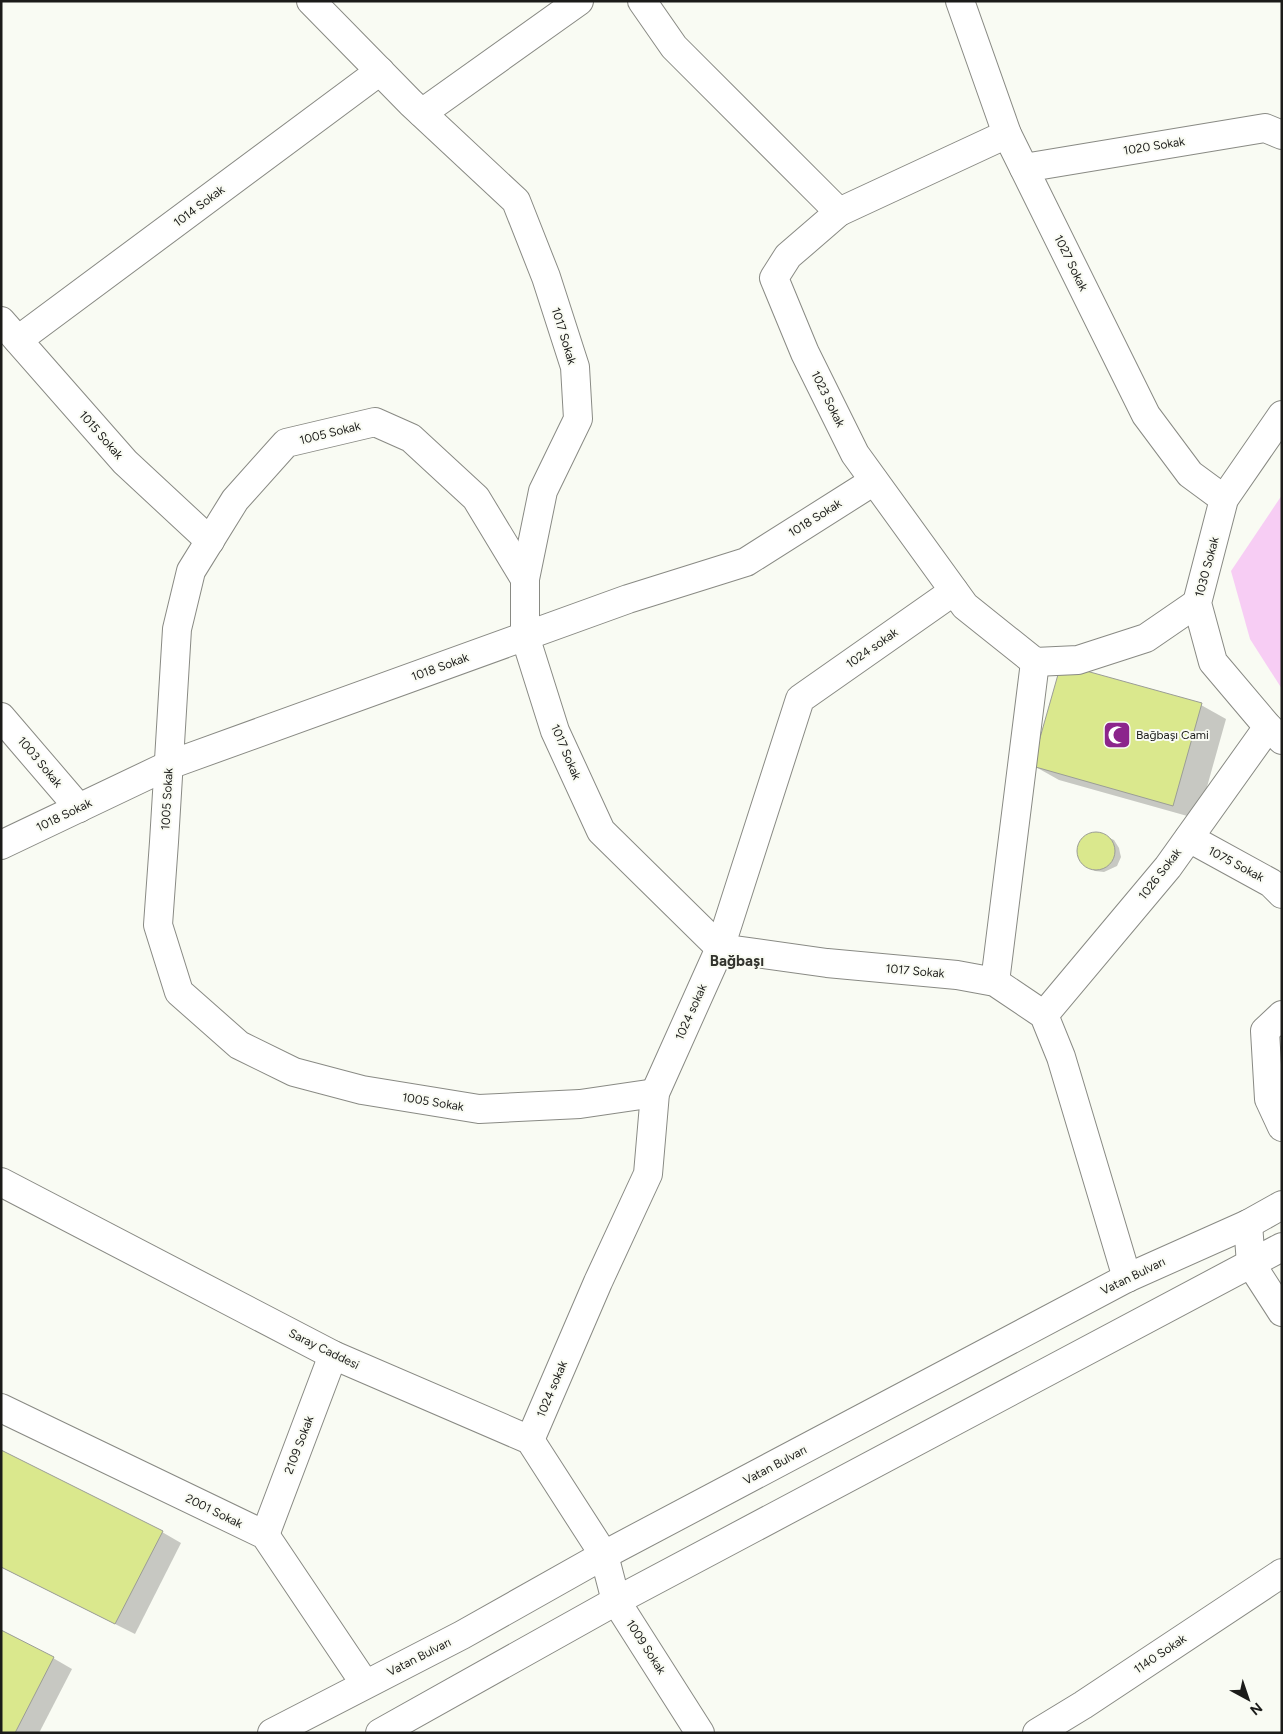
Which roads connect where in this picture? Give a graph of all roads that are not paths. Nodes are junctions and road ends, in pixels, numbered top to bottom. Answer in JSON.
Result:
{"nodes":[{"id":1,"x":310,"y":1,"type":"edge"},
{"id":2,"x":579,"y":1,"type":"edge"},
{"id":3,"x":642,"y":1,"type":"edge"},
{"id":4,"x":960,"y":1,"type":"edge"},
{"id":5,"x":380,"y":72,"type":"junction"},
{"id":6,"x":422,"y":114,"type":"junction"},
{"id":7,"x":1276,"y":130,"type":"edge"},
{"id":8,"x":1007,"y":134,"type":"junction"},
{"id":9,"x":1024,"y":168,"type":"junction"},
{"id":10,"x":839,"y":212,"type":"junction"},
{"id":11,"x":10,"y":330,"type":"edge"},
{"id":12,"x":1282,"y":415,"type":"edge"},
{"id":13,"x":874,"y":482,"type":"junction"},
{"id":14,"x":1224,"y":500,"type":"junction"},
{"id":15,"x":210,"y":541,"type":"junction"},
{"id":16,"x":525,"y":578,"type":"junction"},
{"id":17,"x":954,"y":591,"type":"junction"},
{"id":18,"x":1197,"y":603,"type":"junction"},
{"id":19,"x":525,"y":636,"type":"junction"},
{"id":20,"x":1035,"y":662,"type":"junction"},
{"id":21,"x":1,"y":717,"type":"edge"},
{"id":22,"x":1275,"y":733,"type":"edge"},
{"id":23,"x":169,"y":765,"type":"junction"},
{"id":24,"x":79,"y":808,"type":"junction"},
{"id":25,"x":1188,"y":838,"type":"junction"},
{"id":26,"x":1,"y":845,"type":"edge"},
{"id":27,"x":1282,"y":894,"type":"edge"},
{"id":28,"x":720,"y":948,"type":"junction"},
{"id":29,"x":995,"y":982,"type":"junction"},
{"id":30,"x":1044,"y":1014,"type":"junction"},
{"id":31,"x":1282,"y":1015,"type":"edge"},
{"id":32,"x":656,"y":1093,"type":"junction"},
{"id":33,"x":1282,"y":1127,"type":"edge"},
{"id":34,"x":1,"y":1182,"type":"edge"},
{"id":35,"x":1282,"y":1204,"type":"edge"},
{"id":36,"x":1248,"y":1224,"type":"junction"},
{"id":37,"x":1282,"y":1247,"type":"edge"},
{"id":38,"x":1251,"y":1264,"type":"junction"},
{"id":39,"x":1127,"y":1278,"type":"junction"},
{"id":40,"x":1282,"y":1312,"type":"edge"},
{"id":41,"x":333,"y":1355,"type":"junction"},
{"id":42,"x":1,"y":1408,"type":"edge"},
{"id":43,"x":530,"y":1440,"type":"junction"},
{"id":44,"x":265,"y":1535,"type":"junction"},
{"id":45,"x":604,"y":1555,"type":"junction"},
{"id":46,"x":1282,"y":1573,"type":"edge"},
{"id":47,"x":616,"y":1601,"type":"junction"},
{"id":48,"x":366,"y":1684,"type":"junction"},
{"id":49,"x":272,"y":1733,"type":"edge"},
{"id":50,"x":380,"y":1733,"type":"edge"},
{"id":51,"x":700,"y":1733,"type":"edge"},
{"id":52,"x":1037,"y":1733,"type":"edge"}],
"edges":[{"from":1,"to":5,"type":"street","name":"1017 Sokak"},
{"from":2,"to":6,"type":"street"},
{"from":3,"to":10,"type":"street"},
{"from":4,"to":8,"type":"street","name":"1027 Sokak"},
{"from":5,"to":6,"type":"street","name":"1017 Sokak"},
{"from":5,"to":11,"type":"street","name":"1014 Sokak"},
{"from":6,"to":16,"type":"street","name":"1017 Sokak"},
{"from":7,"to":9,"type":"street","name":"1020 Sokak"},
{"from":8,"to":9,"type":"street","name":"1027 Sokak"},
{"from":8,"to":10,"type":"street"},
{"from":9,"to":14,"type":"street","name":"1027 Sokak"},
{"from":10,"to":13,"type":"street","name":"1023 Sokak"},
{"from":11,"to":15,"type":"street","name":"1015 Sokak"},
{"from":12,"to":14,"type":"street","name":"1030 Sokak"},
{"from":13,"to":17,"type":"street","name":"1023 Sokak"},
{"from":13,"to":19,"type":"street","name":"1018 Sokak"},
{"from":14,"to":18,"type":"street","name":"1030 Sokak"},
{"from":15,"to":16,"type":"street","name":"1005 Sokak"},
{"from":15,"to":23,"type":"street","name":"1005 Sokak"},
{"from":16,"to":19,"type":"street","name":"1017 Sokak"},
{"from":17,"to":20,"type":"street","name":"1023 Sokak"},
{"from":17,"to":28,"type":"street","name":"1024 sokak"},
{"from":18,"to":20,"type":"street"},
{"from":18,"to":22,"type":"street","name":"1030 Sokak"},
{"from":19,"to":23,"type":"street","name":"1018 Sokak"},
{"from":19,"to":28,"type":"street","name":"1017 Sokak"},
{"from":20,"to":29,"type":"street"},
{"from":21,"to":24,"type":"street","name":"1003 Sokak"},
{"from":22,"to":25,"type":"street","name":"1026 Sokak"},
{"from":23,"to":24,"type":"street","name":"1018 Sokak"},
{"from":23,"to":32,"type":"street","name":"1005 Sokak"},
{"from":24,"to":26,"type":"street","name":"1018 Sokak"},
{"from":25,"to":27,"type":"street","name":"1075 Sokak"},
{"from":25,"to":30,"type":"street","name":"1026 Sokak"},
{"from":28,"to":29,"type":"street","name":"1017 Sokak"},
{"from":28,"to":32,"type":"street","name":"1024 sokak"},
{"from":29,"to":30,"type":"street","name":"1017 Sokak"},
{"from":30,"to":39,"type":"street"},
{"from":31,"to":33,"type":"street"},
{"from":32,"to":43,"type":"street","name":"1024 sokak"},
{"from":34,"to":41,"type":"street","name":"Saray Caddesi"},
{"from":35,"to":36,"type":"street","name":"Vatan Bulvarı"},
{"from":36,"to":38,"type":"street"},
{"from":36,"to":39,"type":"street","name":"Vatan Bulvarı"},
{"from":37,"to":38,"type":"street"},
{"from":38,"to":40,"type":"street"},
{"from":38,"to":47,"type":"street"},
{"from":39,"to":45,"type":"street","name":"Vatan Bulvarı"},
{"from":41,"to":43,"type":"street","name":"Saray Caddesi"},
{"from":41,"to":44,"type":"street","name":"2109 Sokak"},
{"from":42,"to":44,"type":"street","name":"2001 Sokak"},
{"from":43,"to":45,"type":"street"},
{"from":44,"to":48,"type":"street"},
{"from":45,"to":47,"type":"street","name":"1009 Sokak"},
{"from":45,"to":48,"type":"street","name":"Vatan Bulvarı"},
{"from":46,"to":52,"type":"street","name":"1140 Sokak"},
{"from":47,"to":50,"type":"street"},
{"from":47,"to":51,"type":"street","name":"1009 Sokak"},
{"from":48,"to":49,"type":"street","name":"Vatan Bulvarı"}]}
